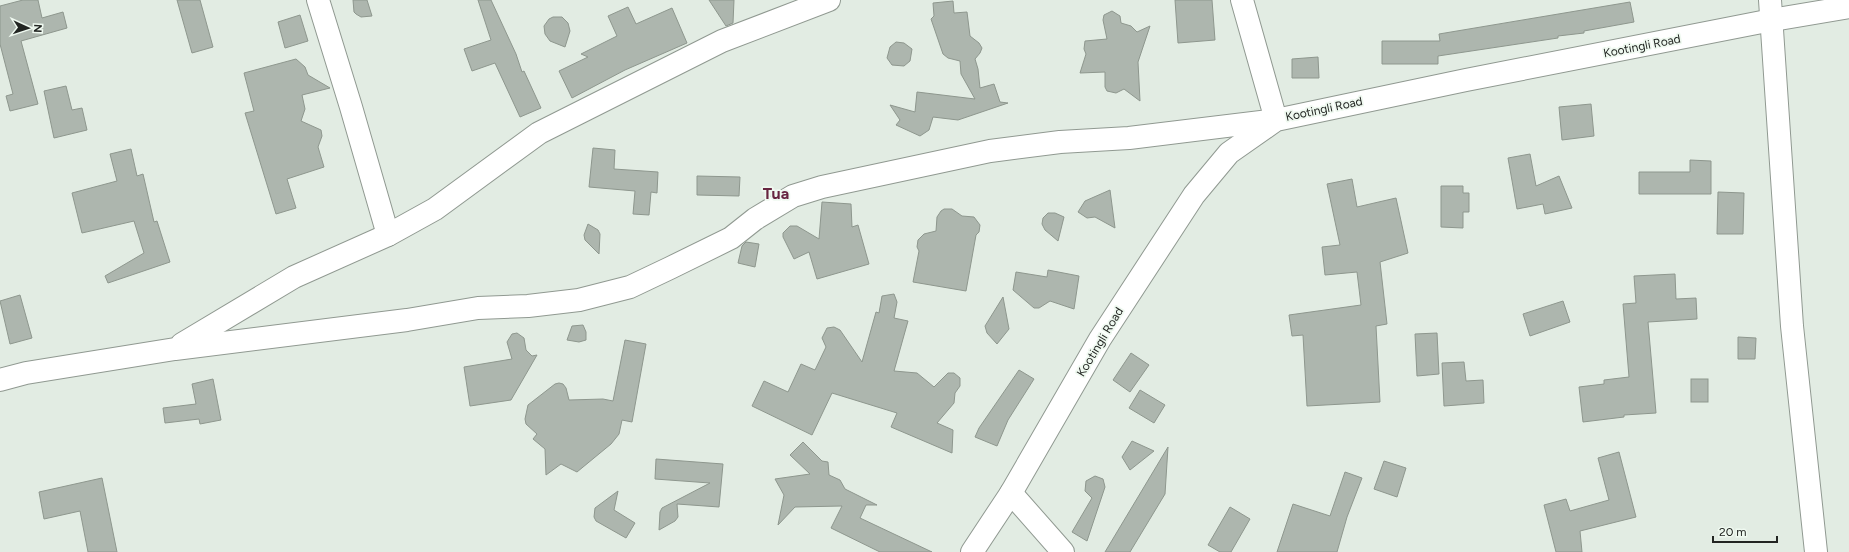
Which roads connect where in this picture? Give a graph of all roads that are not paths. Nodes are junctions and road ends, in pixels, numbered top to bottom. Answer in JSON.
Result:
{"nodes":[{"id":1,"x":318,"y":0,"type":"edge"},
{"id":2,"x":828,"y":0,"type":"edge"},
{"id":3,"x":1242,"y":0,"type":"edge"},
{"id":4,"x":1849,"y":7,"type":"edge"},
{"id":5,"x":1771,"y":10,"type":"edge"},
{"id":6,"x":1276,"y":120,"type":"junction"},
{"id":7,"x":388,"y":235,"type":"junction"},
{"id":8,"x":175,"y":349,"type":"junction"},
{"id":9,"x":0,"y":380,"type":"edge"},
{"id":10,"x":1011,"y":493,"type":"junction"},
{"id":11,"x":972,"y":552,"type":"edge"},
{"id":12,"x":1063,"y":552,"type":"edge"},
{"id":13,"x":1816,"y":552,"type":"edge"}],
"edges":[{"from":1,"to":7,"type":"street"},
{"from":2,"to":7,"type":"street"},
{"from":3,"to":6,"type":"street"},
{"from":4,"to":5,"type":"street","name":"Kootingli Road"},
{"from":5,"to":6,"type":"street","name":"Kootingli Road"},
{"from":5,"to":13,"type":"street"},
{"from":6,"to":8,"type":"street"},
{"from":6,"to":10,"type":"street","name":"Kootingli Road"},
{"from":7,"to":8,"type":"street"},
{"from":8,"to":9,"type":"street"},
{"from":10,"to":11,"type":"street","name":"Kootingli Road"},
{"from":10,"to":12,"type":"street"}]}
